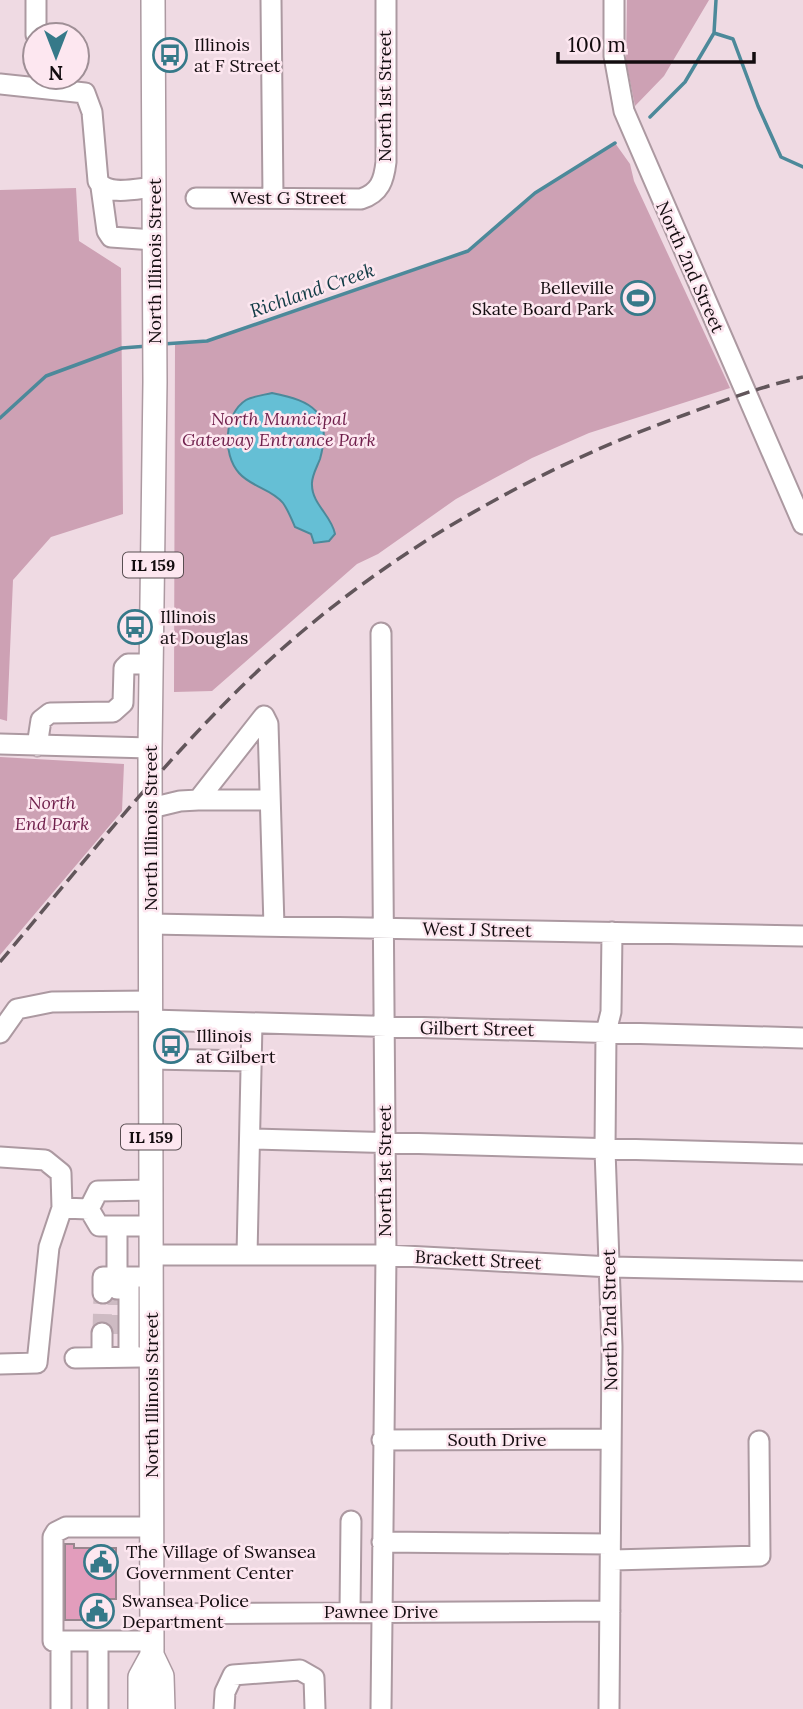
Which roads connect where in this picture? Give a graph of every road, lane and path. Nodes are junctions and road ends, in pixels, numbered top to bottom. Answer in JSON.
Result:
{"nodes":[{"id":1,"x":36,"y":0,"type":"edge"},
{"id":2,"x":153,"y":0,"type":"edge"},
{"id":3,"x":271,"y":0,"type":"edge"},
{"id":4,"x":386,"y":0,"type":"edge"},
{"id":5,"x":614,"y":0,"type":"edge"},
{"id":6,"x":36,"y":21,"type":"edge"},
{"id":7,"x":0,"y":84,"type":"edge"},
{"id":8,"x":101,"y":187,"type":"junction"},
{"id":9,"x":155,"y":187,"type":"junction"},
{"id":10,"x":378,"y":190,"type":"joint"},
{"id":11,"x":272,"y":197,"type":"junction"},
{"id":12,"x":196,"y":198,"type":"dead end"},
{"id":13,"x":155,"y":240,"type":"junction"},
{"id":14,"x":803,"y":524,"type":"edge"},
{"id":15,"x":381,"y":634,"type":"dead end"},
{"id":16,"x":151,"y":664,"type":"junction"},
{"id":17,"x":0,"y":744,"type":"edge"},
{"id":18,"x":37,"y":747,"type":"junction"},
{"id":19,"x":150,"y":748,"type":"junction"},
{"id":20,"x":198,"y":800,"type":"junction"},
{"id":21,"x":268,"y":800,"type":"junction"},
{"id":22,"x":151,"y":808,"type":"junction"},
{"id":23,"x":151,"y":924,"type":"junction"},
{"id":24,"x":274,"y":926,"type":"junction"},
{"id":25,"x":385,"y":928,"type":"junction"},
{"id":26,"x":612,"y":932,"type":"junction"},
{"id":27,"x":803,"y":936,"type":"edge"},
{"id":28,"x":151,"y":1010,"type":"junction"},
{"id":29,"x":252,"y":1023,"type":"junction"},
{"id":30,"x":384,"y":1027,"type":"junction"},
{"id":31,"x":606,"y":1032,"type":"junction"},
{"id":32,"x":0,"y":1033,"type":"edge"},
{"id":33,"x":803,"y":1038,"type":"edge"},
{"id":34,"x":151,"y":1059,"type":"junction"},
{"id":35,"x":251,"y":1061,"type":"junction"},
{"id":36,"x":250,"y":1139,"type":"junction"},
{"id":37,"x":385,"y":1142,"type":"junction"},
{"id":38,"x":605,"y":1150,"type":"junction"},
{"id":39,"x":803,"y":1154,"type":"edge"},
{"id":40,"x":0,"y":1157,"type":"edge"},
{"id":41,"x":152,"y":1190,"type":"junction"},
{"id":42,"x":62,"y":1208,"type":"junction"},
{"id":43,"x":89,"y":1209,"type":"junction"},
{"id":44,"x":117,"y":1226,"type":"junction"},
{"id":45,"x":152,"y":1226,"type":"junction"},
{"id":46,"x":247,"y":1255,"type":"junction"},
{"id":47,"x":386,"y":1255,"type":"junction"},
{"id":48,"x":152,"y":1266,"type":"junction"},
{"id":49,"x":611,"y":1267,"type":"junction"},
{"id":50,"x":803,"y":1271,"type":"edge"},
{"id":51,"x":116,"y":1285,"type":"junction"},
{"id":52,"x":109,"y":1334,"type":"tunnel mouth"},
{"id":53,"x":75,"y":1357,"type":"dead end"},
{"id":54,"x":116,"y":1357,"type":"junction"},
{"id":55,"x":152,"y":1357,"type":"junction"},
{"id":56,"x":0,"y":1364,"type":"edge"},
{"id":57,"x":611,"y":1439,"type":"junction"},
{"id":58,"x":382,"y":1440,"type":"junction"},
{"id":59,"x":759,"y":1441,"type":"dead end"},
{"id":60,"x":351,"y":1521,"type":"dead end"},
{"id":61,"x":152,"y":1527,"type":"junction"},
{"id":62,"x":382,"y":1542,"type":"junction"},
{"id":63,"x":611,"y":1552,"type":"junction"},
{"id":64,"x":610,"y":1611,"type":"junction"},
{"id":65,"x":350,"y":1612,"type":"junction"},
{"id":66,"x":381,"y":1613,"type":"junction"},
{"id":67,"x":152,"y":1614,"type":"junction"},
{"id":68,"x":61,"y":1641,"type":"junction"},
{"id":69,"x":98,"y":1641,"type":"junction"},
{"id":70,"x":152,"y":1648,"type":"junction"},
{"id":71,"x":61,"y":1709,"type":"edge"},
{"id":72,"x":98,"y":1709,"type":"edge"},
{"id":73,"x":140,"y":1709,"type":"edge"},
{"id":74,"x":163,"y":1709,"type":"edge"},
{"id":75,"x":224,"y":1709,"type":"edge"},
{"id":76,"x":315,"y":1709,"type":"edge"},
{"id":77,"x":381,"y":1709,"type":"edge"},
{"id":78,"x":609,"y":1709,"type":"edge"}],
"edges":[{"from":1,"to":6,"type":"street"},
{"from":2,"to":9,"type":"main road","name":"North Illinois Street","number":"IL 159"},
{"from":3,"to":11,"type":"street"},
{"from":4,"to":10,"type":"street","name":"North 1st Street"},
{"from":5,"to":14,"type":"street","name":"North 2nd Street"},
{"from":7,"to":8,"type":"street"},
{"from":8,"to":9,"type":"street"},
{"from":8,"to":13,"type":"street"},
{"from":9,"to":13,"type":"main road","name":"North Illinois Street","number":"IL 159"},
{"from":10,"to":11,"type":"street","name":"West G Street"},
{"from":11,"to":12,"type":"street","name":"West G Street"},
{"from":13,"to":16,"type":"main road","name":"North Illinois Street","number":"IL 159"},
{"from":15,"to":25,"type":"street","name":"North 1st Street"},
{"from":16,"to":18,"type":"street"},
{"from":16,"to":19,"type":"main road","name":"North Illinois Street","number":"IL 159"},
{"from":17,"to":18,"type":"street"},
{"from":18,"to":19,"type":"street"},
{"from":19,"to":22,"type":"main road","name":"North Illinois Street","number":"IL 159"},
{"from":20,"to":21,"type":"street"},
{"from":20,"to":21,"type":"street"},
{"from":20,"to":22,"type":"street"},
{"from":21,"to":24,"type":"street"},
{"from":22,"to":23,"type":"main road","name":"North Illinois Street","number":"IL 159"},
{"from":23,"to":24,"type":"street","name":"West J Street"},
{"from":23,"to":28,"type":"main road","name":"North Illinois Street","number":"IL 159"},
{"from":24,"to":25,"type":"street","name":"West J Street"},
{"from":25,"to":26,"type":"street","name":"West J Street"},
{"from":25,"to":30,"type":"street","name":"North 1st Street"},
{"from":26,"to":27,"type":"street","name":"West J Street"},
{"from":26,"to":31,"type":"street","name":"North 2nd Street"},
{"from":28,"to":29,"type":"street","name":"Gilbert Street"},
{"from":28,"to":32,"type":"street","name":"Gilbert Street"},
{"from":28,"to":34,"type":"main road","name":"North Illinois Street","number":"IL 159"},
{"from":29,"to":30,"type":"street","name":"Gilbert Street"},
{"from":29,"to":35,"type":"street"},
{"from":30,"to":31,"type":"street","name":"Gilbert Street"},
{"from":30,"to":37,"type":"street","name":"North 1st Street"},
{"from":31,"to":33,"type":"street","name":"Gilbert Street"},
{"from":31,"to":38,"type":"street","name":"North 2nd Street"},
{"from":34,"to":35,"type":"street"},
{"from":34,"to":41,"type":"main road","name":"North Illinois Street","number":"IL 159"},
{"from":35,"to":36,"type":"street"},
{"from":36,"to":37,"type":"street"},
{"from":36,"to":46,"type":"street"},
{"from":37,"to":38,"type":"street"},
{"from":37,"to":47,"type":"street","name":"North 1st Street"},
{"from":38,"to":39,"type":"street"},
{"from":38,"to":49,"type":"street","name":"North 2nd Street"},
{"from":40,"to":42,"type":"street"},
{"from":41,"to":43,"type":"street"},
{"from":41,"to":45,"type":"main road","name":"North Illinois Street","number":"IL 159"},
{"from":42,"to":43,"type":"street"},
{"from":42,"to":56,"type":"street"},
{"from":43,"to":44,"type":"street"},
{"from":44,"to":45,"type":"street"},
{"from":44,"to":51,"type":"street"},
{"from":45,"to":48,"type":"main road","name":"North Illinois Street","number":"IL 159"},
{"from":46,"to":47,"type":"street","name":"Brackett Street"},
{"from":46,"to":48,"type":"street","name":"Brackett Street"},
{"from":47,"to":49,"type":"street","name":"Brackett Street"},
{"from":47,"to":58,"type":"street","name":"North 1st Street"},
{"from":48,"to":51,"type":"street","name":"Brackett Street"},
{"from":48,"to":55,"type":"main road","name":"North Illinois Street","number":"IL 159"},
{"from":49,"to":50,"type":"street","name":"Brackett Street"},
{"from":49,"to":57,"type":"street","name":"North 2nd Street"},
{"from":51,"to":54,"type":"street"},
{"from":52,"to":54,"type":"street"},
{"from":53,"to":54,"type":"street"},
{"from":54,"to":55,"type":"street"},
{"from":55,"to":61,"type":"main road","name":"North Illinois Street","number":"IL 159"},
{"from":57,"to":58,"type":"street","name":"South Drive"},
{"from":57,"to":63,"type":"street","name":"North 2nd Street"},
{"from":58,"to":62,"type":"street","name":"North 1st Street"},
{"from":59,"to":63,"type":"street"},
{"from":60,"to":65,"type":"street"},
{"from":61,"to":67,"type":"main road","name":"North Illinois Street","number":"IL 159"},
{"from":61,"to":68,"type":"street"},
{"from":62,"to":63,"type":"street"},
{"from":62,"to":66,"type":"street","name":"North 1st Street"},
{"from":63,"to":64,"type":"street","name":"North 2nd Street"},
{"from":64,"to":66,"type":"street","name":"Pawnee Drive"},
{"from":64,"to":78,"type":"street","name":"North 2nd Street"},
{"from":65,"to":66,"type":"street","name":"Pawnee Drive"},
{"from":65,"to":67,"type":"street","name":"Pawnee Drive"},
{"from":66,"to":77,"type":"street","name":"North 1st Street"},
{"from":67,"to":70,"type":"main road","name":"North Illinois Street","number":"IL 159"},
{"from":68,"to":69,"type":"street"},
{"from":68,"to":71,"type":"street"},
{"from":69,"to":70,"type":"street"},
{"from":69,"to":72,"type":"street"},
{"from":70,"to":73,"type":"main road","name":"North Illinois Street","number":"IL 159"},
{"from":70,"to":74,"type":"main road","name":"North Illinois Street","number":"IL 159"},
{"from":75,"to":76,"type":"street"}]}
